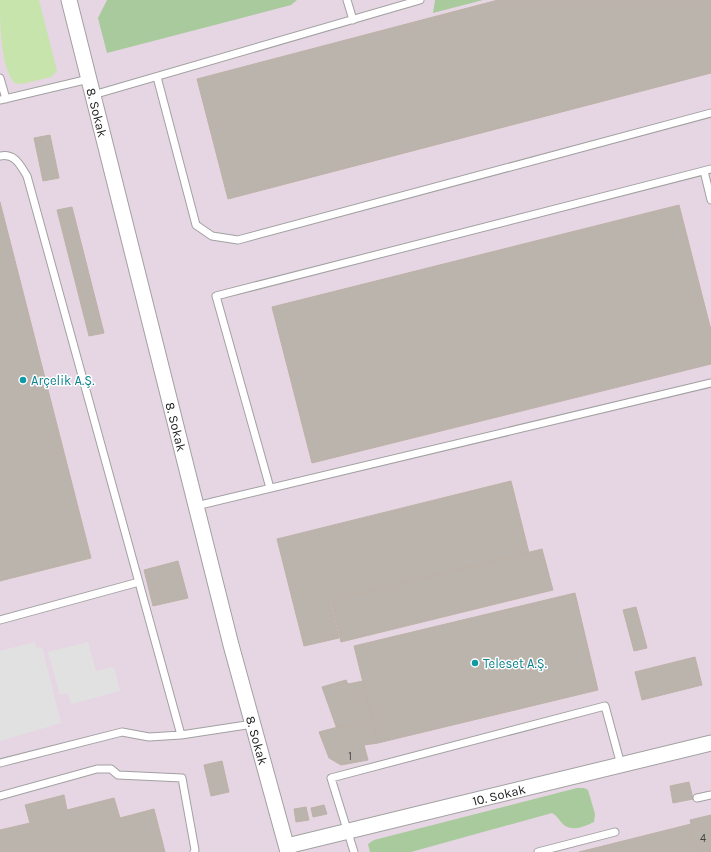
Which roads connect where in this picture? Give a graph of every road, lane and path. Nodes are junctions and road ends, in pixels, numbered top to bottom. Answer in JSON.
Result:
{"nodes":[{"id":1,"x":69,"y":0,"type":"edge"},
{"id":2,"x":347,"y":0,"type":"edge"},
{"id":3,"x":420,"y":0,"type":"edge"},
{"id":4,"x":353,"y":20,"type":"junction"},
{"id":5,"x":157,"y":77,"type":"junction"},
{"id":6,"x":0,"y":78,"type":"edge"},
{"id":7,"x":89,"y":79,"type":"junction"},
{"id":8,"x":93,"y":95,"type":"junction"},
{"id":9,"x":3,"y":100,"type":"edge"},
{"id":10,"x":711,"y":113,"type":"edge"},
{"id":11,"x":0,"y":156,"type":"edge"},
{"id":12,"x":708,"y":170,"type":"edge"},
{"id":13,"x":711,"y":200,"type":"edge"},
{"id":14,"x":711,"y":383,"type":"edge"},
{"id":15,"x":270,"y":488,"type":"junction"},
{"id":16,"x":196,"y":506,"type":"junction"},
{"id":17,"x":139,"y":582,"type":"junction"},
{"id":18,"x":0,"y":620,"type":"edge"},
{"id":19,"x":253,"y":724,"type":"junction"},
{"id":20,"x":181,"y":735,"type":"junction"},
{"id":21,"x":711,"y":743,"type":"edge"},
{"id":22,"x":0,"y":763,"type":"edge"},
{"id":23,"x":621,"y":765,"type":"junction"},
{"id":24,"x":711,"y":795,"type":"edge"},
{"id":25,"x":0,"y":796,"type":"edge"},
{"id":26,"x":697,"y":798,"type":"dead end"},
{"id":27,"x":348,"y":831,"type":"junction"},
{"id":28,"x":615,"y":832,"type":"dead end"},
{"id":29,"x":287,"y":849,"type":"edge"},
{"id":30,"x":194,"y":852,"type":"edge"},
{"id":31,"x":354,"y":852,"type":"edge"},
{"id":32,"x":538,"y":852,"type":"edge"}],
"edges":[{"from":1,"to":7,"type":"street","name":"8. Sokak"},
{"from":2,"to":4,"type":"lane"},
{"from":3,"to":4,"type":"lane"},
{"from":4,"to":5,"type":"lane"},
{"from":5,"to":8,"type":"lane"},
{"from":5,"to":10,"type":"lane"},
{"from":6,"to":9,"type":"lane"},
{"from":7,"to":8,"type":"street","name":"8. Sokak"},
{"from":7,"to":9,"type":"lane"},
{"from":8,"to":16,"type":"street","name":"8. Sokak"},
{"from":11,"to":17,"type":"lane"},
{"from":12,"to":13,"type":"lane"},
{"from":12,"to":15,"type":"lane"},
{"from":14,"to":15,"type":"lane"},
{"from":15,"to":16,"type":"lane"},
{"from":16,"to":19,"type":"street","name":"8. Sokak"},
{"from":17,"to":18,"type":"lane"},
{"from":17,"to":20,"type":"lane"},
{"from":19,"to":20,"type":"lane"},
{"from":19,"to":29,"type":"street","name":"8. Sokak"},
{"from":20,"to":22,"type":"lane"},
{"from":21,"to":23,"type":"street","name":"10. Sokak"},
{"from":23,"to":27,"type":"street","name":"10. Sokak"},
{"from":23,"to":27,"type":"lane"},
{"from":24,"to":26,"type":"lane"},
{"from":25,"to":30,"type":"lane"},
{"from":27,"to":29,"type":"street","name":"10. Sokak"},
{"from":27,"to":31,"type":"lane"},
{"from":28,"to":32,"type":"lane"}]}
